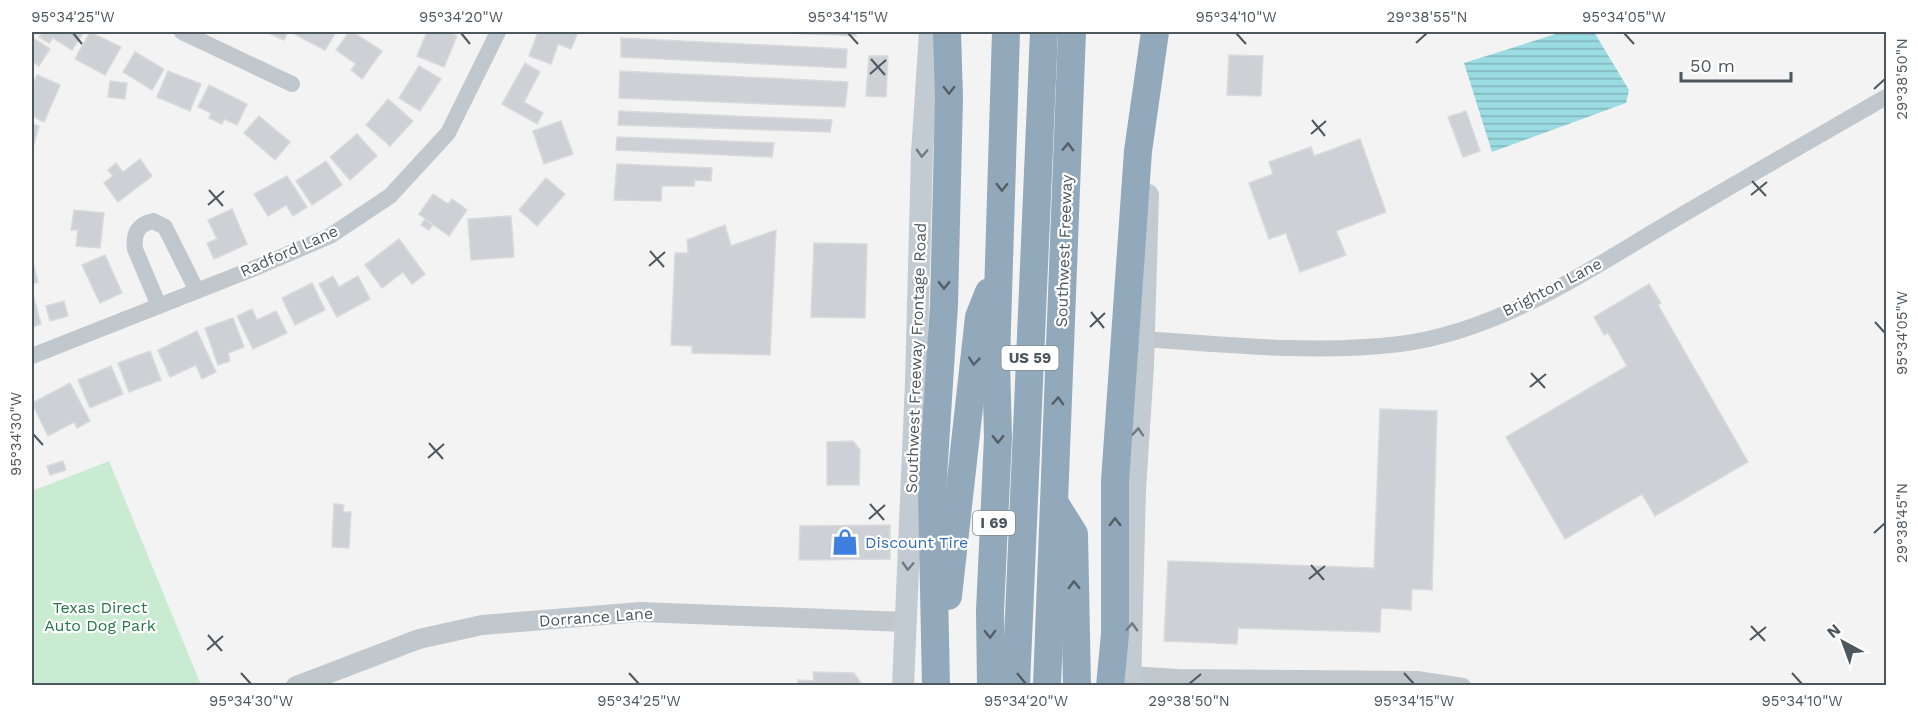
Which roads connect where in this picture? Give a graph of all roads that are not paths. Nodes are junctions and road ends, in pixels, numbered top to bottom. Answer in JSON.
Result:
{"nodes":[{"id":1,"x":182,"y":32,"type":"edge"},
{"id":2,"x":498,"y":32,"type":"edge"},
{"id":3,"x":930,"y":32,"type":"edge"},
{"id":4,"x":947,"y":32,"type":"edge"},
{"id":5,"x":1006,"y":32,"type":"edge"},
{"id":6,"x":1044,"y":32,"type":"edge"},
{"id":7,"x":1072,"y":32,"type":"edge"},
{"id":8,"x":1155,"y":32,"type":"edge"},
{"id":9,"x":291,"y":84,"type":"dead end"},
{"id":10,"x":1887,"y":97,"type":"edge"},
{"id":11,"x":1000,"y":266,"type":"junction"},
{"id":12,"x":197,"y":291,"type":"junction"},
{"id":13,"x":159,"y":306,"type":"junction"},
{"id":14,"x":1143,"y":339,"type":"junction"},
{"id":15,"x":32,"y":356,"type":"edge"},
{"id":16,"x":1054,"y":502,"type":"junction"},
{"id":17,"x":906,"y":622,"type":"junction"},
{"id":18,"x":1123,"y":682,"type":"edge"},
{"id":19,"x":296,"y":686,"type":"edge"},
{"id":20,"x":903,"y":686,"type":"edge"},
{"id":21,"x":936,"y":686,"type":"edge"},
{"id":22,"x":991,"y":686,"type":"edge"},
{"id":23,"x":1016,"y":686,"type":"edge"},
{"id":24,"x":1047,"y":686,"type":"edge"},
{"id":25,"x":1077,"y":686,"type":"edge"},
{"id":26,"x":1463,"y":686,"type":"edge"}],
"edges":[{"from":1,"to":9,"type":"street"},
{"from":2,"to":12,"type":"street","name":"Radford Lane"},
{"from":3,"to":17,"type":"main road","name":"Southwest Freeway Frontage Road","one_way":true},
{"from":4,"to":21,"type":"highway","one_way":true},
{"from":5,"to":11,"type":"highway","number":"I 69","one_way":true},
{"from":6,"to":23,"type":"highway","number":"US 59"},
{"from":16,"to":7,"type":"highway","name":"Southwest Freeway","one_way":true},
{"from":8,"to":14,"type":"main road"},
{"from":18,"to":8,"type":"highway","one_way":true},
{"from":10,"to":14,"type":"street","name":"Brighton Lane"},
{"from":11,"to":21,"type":"highway","one_way":true},
{"from":11,"to":22,"type":"highway","number":"I 69","one_way":true},
{"from":12,"to":13,"type":"street","name":"Radford Lane"},
{"from":12,"to":13,"type":"street"},
{"from":13,"to":15,"type":"street","name":"Radford Lane"},
{"from":18,"to":14,"type":"main road","one_way":true},
{"from":16,"to":24,"type":"highway","name":"Southwest Freeway"},
{"from":25,"to":16,"type":"highway","one_way":true},
{"from":17,"to":19,"type":"street","name":"Dorrance Lane"},
{"from":17,"to":20,"type":"main road","name":"Southwest Freeway Frontage Road"},
{"from":18,"to":26,"type":"street"}]}
